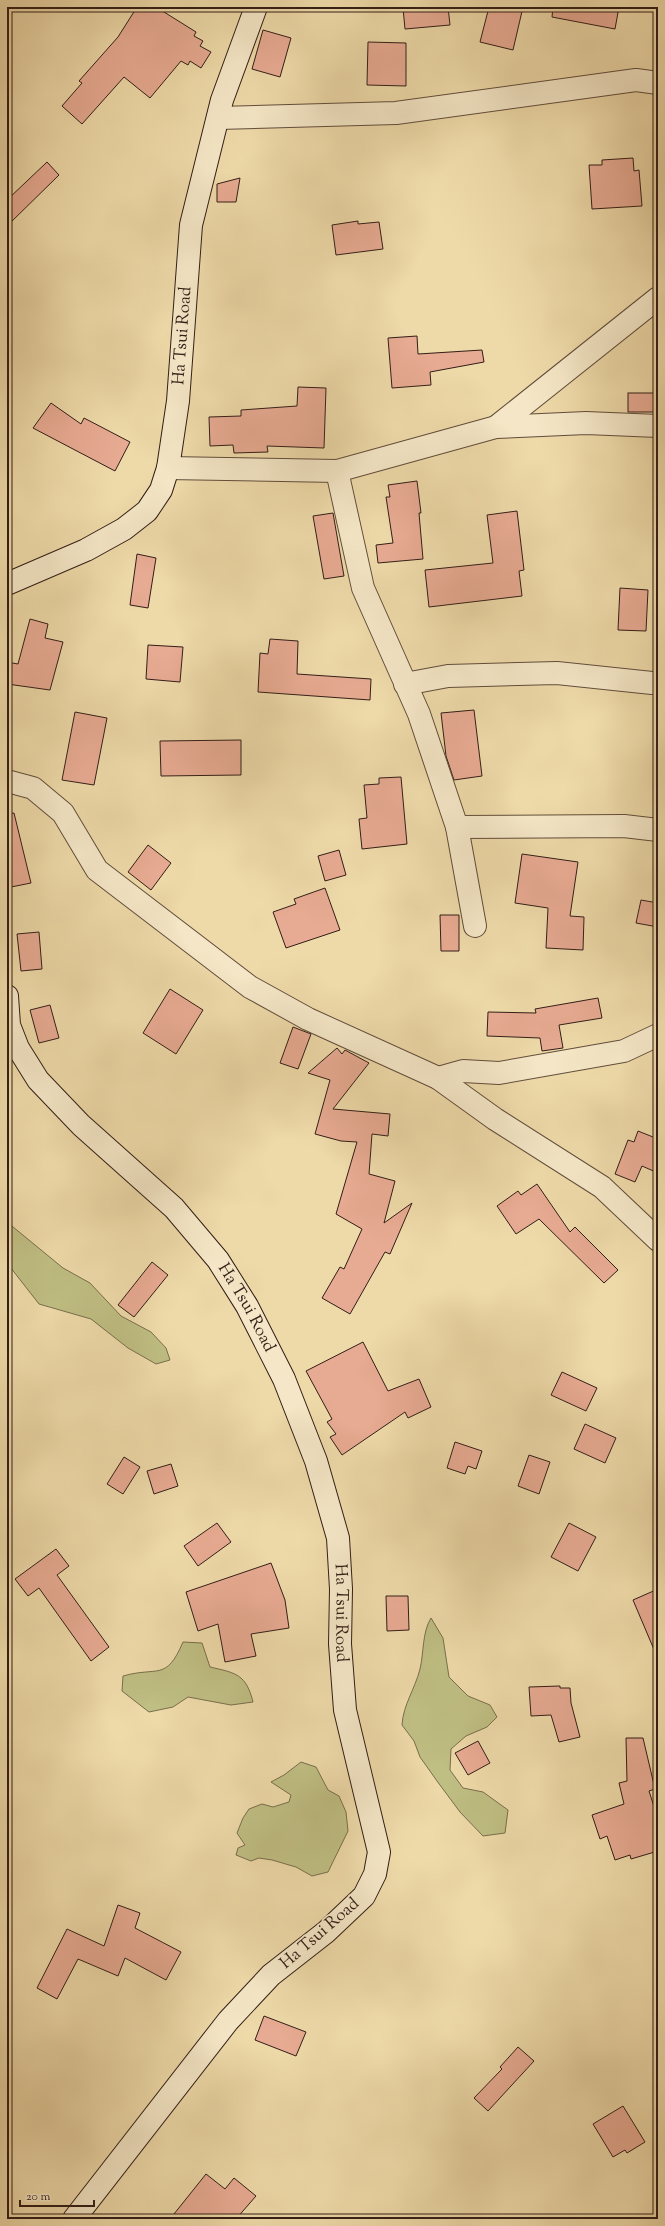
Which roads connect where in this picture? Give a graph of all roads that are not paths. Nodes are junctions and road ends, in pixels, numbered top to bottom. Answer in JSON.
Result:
{"nodes":[{"id":1,"x":256,"y":7,"type":"edge"},
{"id":2,"x":658,"y":83,"type":"edge"},
{"id":3,"x":218,"y":118,"type":"junction"},
{"id":4,"x":658,"y":298,"type":"edge"},
{"id":5,"x":658,"y":426,"type":"edge"},
{"id":6,"x":496,"y":427,"type":"junction"},
{"id":7,"x":168,"y":468,"type":"junction"},
{"id":8,"x":337,"y":471,"type":"junction"},
{"id":9,"x":7,"y":584,"type":"edge"},
{"id":10,"x":652,"y":682,"type":"dead end"},
{"id":11,"x":405,"y":684,"type":"junction"},
{"id":12,"x":7,"y":781,"type":"edge"},
{"id":13,"x":457,"y":827,"type":"junction"},
{"id":14,"x":658,"y":830,"type":"edge"},
{"id":15,"x":475,"y":926,"type":"dead end"},
{"id":16,"x":7,"y":996,"type":"edge"},
{"id":17,"x":658,"y":1035,"type":"edge"},
{"id":18,"x":438,"y":1078,"type":"junction"},
{"id":19,"x":658,"y":1240,"type":"edge"},
{"id":20,"x":74,"y":2219,"type":"edge"}],
"edges":[{"from":1,"to":3,"type":"street","name":"Ha Tsui Road"},
{"from":2,"to":3,"type":"street"},
{"from":3,"to":7,"type":"street","name":"Ha Tsui Road"},
{"from":4,"to":6,"type":"street"},
{"from":5,"to":6,"type":"street"},
{"from":6,"to":8,"type":"street"},
{"from":7,"to":8,"type":"street"},
{"from":7,"to":9,"type":"street","name":"Ha Tsui Road"},
{"from":8,"to":11,"type":"street"},
{"from":10,"to":11,"type":"street"},
{"from":11,"to":13,"type":"street"},
{"from":12,"to":18,"type":"street"},
{"from":13,"to":14,"type":"street"},
{"from":13,"to":15,"type":"street"},
{"from":16,"to":20,"type":"street","name":"Ha Tsui Road"},
{"from":17,"to":18,"type":"street"},
{"from":18,"to":19,"type":"street"}]}
